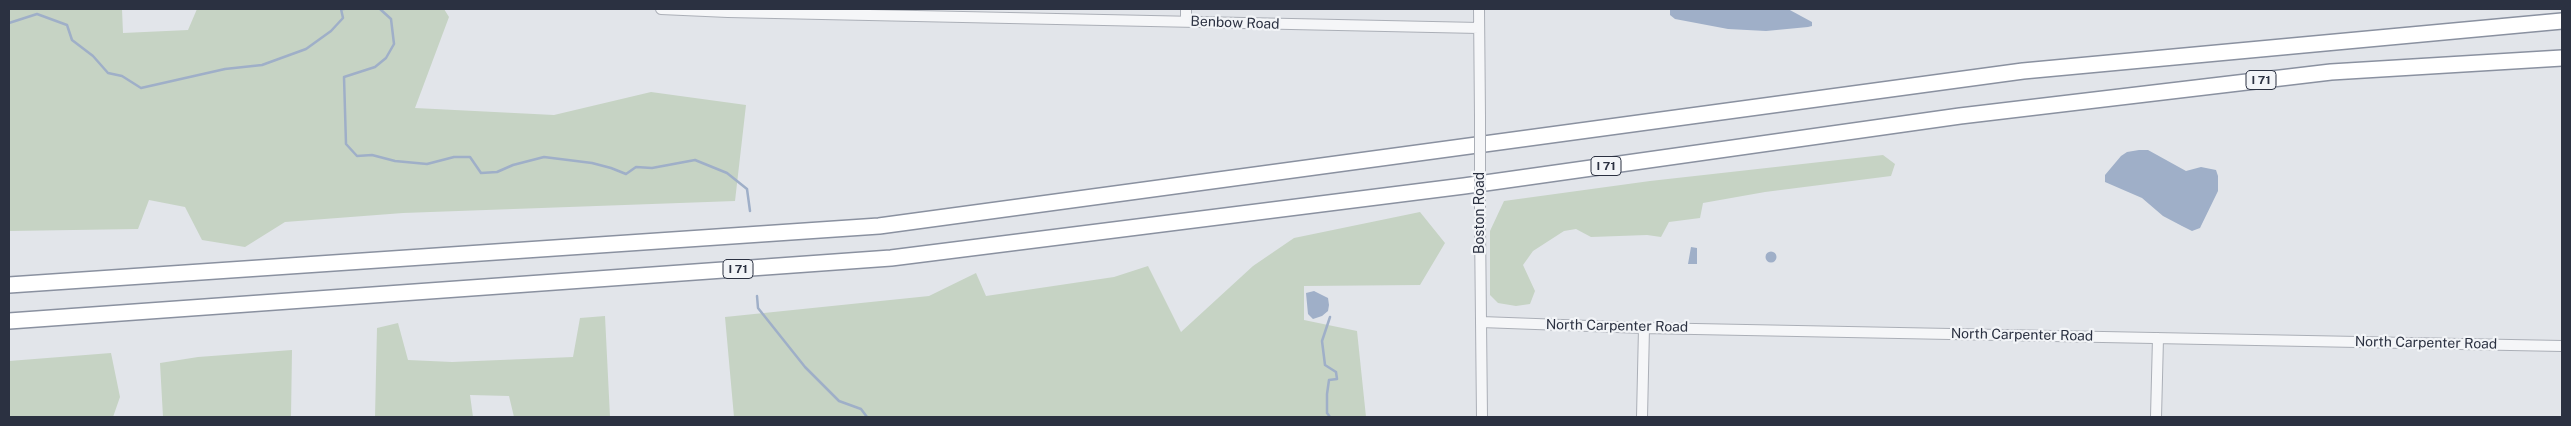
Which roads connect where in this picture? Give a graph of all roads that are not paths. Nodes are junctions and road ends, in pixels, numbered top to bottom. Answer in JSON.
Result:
{"nodes":[{"id":1,"x":661,"y":9,"type":"edge"},
{"id":2,"x":1186,"y":9,"type":"edge"},
{"id":3,"x":1479,"y":9,"type":"edge"},
{"id":4,"x":903,"y":12,"type":"edge"},
{"id":5,"x":1018,"y":13,"type":"edge"},
{"id":6,"x":1186,"y":21,"type":"junction"},
{"id":7,"x":2562,"y":21,"type":"edge"},
{"id":8,"x":1479,"y":28,"type":"junction"},
{"id":9,"x":2562,"y":58,"type":"edge"},
{"id":10,"x":9,"y":285,"type":"edge"},
{"id":11,"x":9,"y":321,"type":"edge"},
{"id":12,"x":1481,"y":322,"type":"junction"},
{"id":13,"x":1644,"y":328,"type":"junction"},
{"id":14,"x":2158,"y":338,"type":"junction"},
{"id":15,"x":2562,"y":346,"type":"edge"},
{"id":16,"x":1482,"y":417,"type":"edge"},
{"id":17,"x":1642,"y":417,"type":"edge"},
{"id":18,"x":2156,"y":417,"type":"edge"}],
"edges":[{"from":1,"to":4,"type":"street","name":"Benbow Road"},
{"from":2,"to":6,"type":"street"},
{"from":3,"to":8,"type":"street","name":"Boston Road"},
{"from":4,"to":5,"type":"street","name":"Benbow Road"},
{"from":5,"to":6,"type":"street","name":"Benbow Road"},
{"from":6,"to":8,"type":"street","name":"Benbow Road"},
{"from":7,"to":10,"type":"highway","number":"I 71"},
{"from":8,"to":12,"type":"street","name":"Boston Road","bridge":true},
{"from":9,"to":11,"type":"highway","number":"I 71"},
{"from":12,"to":13,"type":"street","name":"North Carpenter Road"},
{"from":12,"to":16,"type":"street","name":"Boston Road"},
{"from":13,"to":14,"type":"street","name":"North Carpenter Road"},
{"from":13,"to":17,"type":"street"},
{"from":14,"to":15,"type":"street","name":"North Carpenter Road"},
{"from":14,"to":18,"type":"street"}]}
